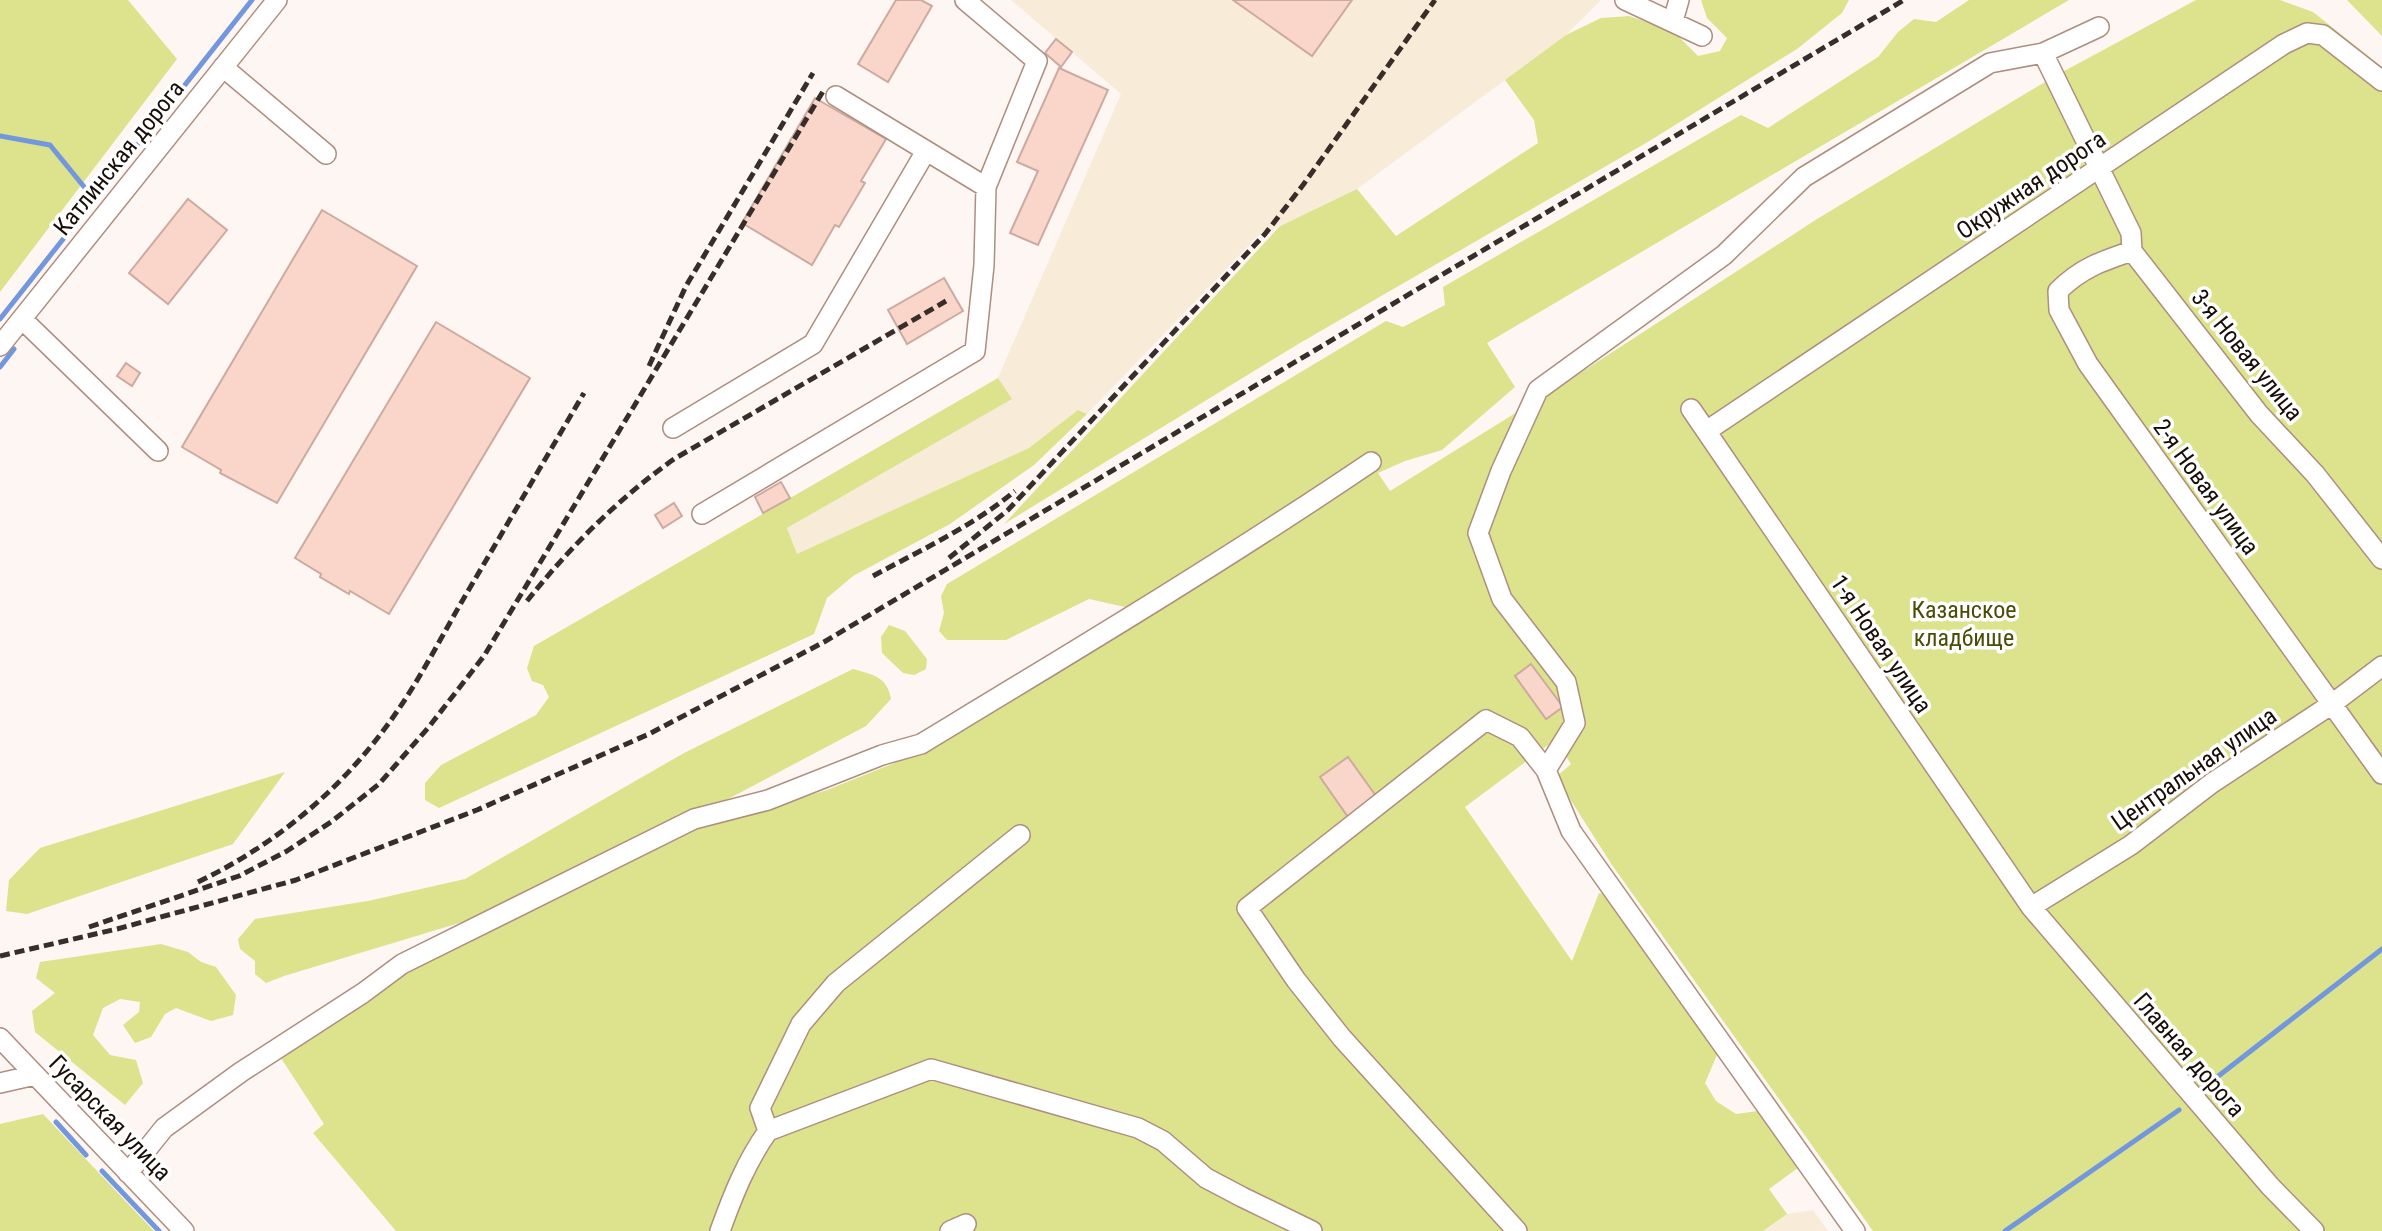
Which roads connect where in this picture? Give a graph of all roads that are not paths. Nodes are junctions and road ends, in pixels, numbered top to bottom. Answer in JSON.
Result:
{"nodes":[{"id":1,"x":277,"y":0,"type":"edge"},
{"id":2,"x":965,"y":0,"type":"edge"},
{"id":3,"x":1625,"y":0,"type":"edge"},
{"id":4,"x":1679,"y":0,"type":"edge"},
{"id":5,"x":1673,"y":21,"type":"junction"},
{"id":6,"x":2099,"y":27,"type":"dead end"},
{"id":7,"x":1702,"y":36,"type":"dead end"},
{"id":8,"x":2043,"y":53,"type":"junction"},
{"id":9,"x":223,"y":67,"type":"junction"},
{"id":10,"x":2382,"y":81,"type":"edge"},
{"id":11,"x":836,"y":96,"type":"dead end"},
{"id":12,"x":926,"y":150,"type":"junction"},
{"id":13,"x":326,"y":154,"type":"dead end"},
{"id":14,"x":2098,"y":169,"type":"junction"},
{"id":15,"x":986,"y":187,"type":"junction"},
{"id":16,"x":2132,"y":251,"type":"junction"},
{"id":17,"x":22,"y":319,"type":"junction"},
{"id":18,"x":0,"y":346,"type":"edge"},
{"id":19,"x":1691,"y":409,"type":"dead end"},
{"id":20,"x":673,"y":428,"type":"dead end"},
{"id":21,"x":1707,"y":430,"type":"junction"},
{"id":22,"x":158,"y":451,"type":"dead end"},
{"id":23,"x":1371,"y":462,"type":"dead end"},
{"id":24,"x":702,"y":514,"type":"dead end"},
{"id":25,"x":2382,"y":559,"type":"edge"},
{"id":26,"x":2382,"y":666,"type":"edge"},
{"id":27,"x":2332,"y":704,"type":"junction"},
{"id":28,"x":1546,"y":769,"type":"junction"},
{"id":29,"x":2382,"y":775,"type":"edge"},
{"id":30,"x":1020,"y":835,"type":"dead end"},
{"id":31,"x":2031,"y":907,"type":"junction"},
{"id":32,"x":0,"y":1038,"type":"edge"},
{"id":33,"x":36,"y":1075,"type":"junction"},
{"id":34,"x":0,"y":1083,"type":"edge"},
{"id":35,"x":768,"y":1130,"type":"junction"},
{"id":36,"x":128,"y":1173,"type":"junction"},
{"id":37,"x":184,"y":1231,"type":"edge"},
{"id":38,"x":720,"y":1231,"type":"edge"},
{"id":39,"x":1312,"y":1231,"type":"edge"},
{"id":40,"x":1517,"y":1231,"type":"edge"},
{"id":41,"x":1855,"y":1231,"type":"edge"},
{"id":42,"x":2314,"y":1231,"type":"edge"}],
"edges":[{"from":1,"to":9,"type":"street","name":"Катлинская дорога"},
{"from":2,"to":15,"type":"street"},
{"from":3,"to":5,"type":"street"},
{"from":4,"to":5,"type":"street"},
{"from":5,"to":7,"type":"street"},
{"from":6,"to":8,"type":"street"},
{"from":8,"to":14,"type":"street","name":"3-я Новая улица"},
{"from":8,"to":28,"type":"street"},
{"from":9,"to":13,"type":"street"},
{"from":9,"to":17,"type":"street","name":"Катлинская дорога"},
{"from":10,"to":14,"type":"street","name":"Окружная дорога"},
{"from":11,"to":12,"type":"street"},
{"from":12,"to":15,"type":"street"},
{"from":12,"to":20,"type":"street"},
{"from":14,"to":16,"type":"street","name":"3-я Новая улица"},
{"from":14,"to":21,"type":"street","name":"Окружная дорога"},
{"from":15,"to":24,"type":"street"},
{"from":16,"to":25,"type":"street","name":"3-я Новая улица"},
{"from":16,"to":27,"type":"street","name":"2-я Новая улица"},
{"from":17,"to":18,"type":"street","name":"Катлинская дорога"},
{"from":17,"to":22,"type":"street"},
{"from":19,"to":21,"type":"street","name":"1-я Новая улица"},
{"from":21,"to":31,"type":"street","name":"1-я Новая улица"},
{"from":23,"to":36,"type":"street"},
{"from":26,"to":27,"type":"street","name":"Центральная улица"},
{"from":27,"to":29,"type":"street","name":"2-я Новая улица"},
{"from":27,"to":31,"type":"street","name":"Центральная улица"},
{"from":28,"to":40,"type":"street"},
{"from":28,"to":41,"type":"street"},
{"from":30,"to":35,"type":"street"},
{"from":31,"to":42,"type":"street","name":"Главная дорога"},
{"from":32,"to":33,"type":"street","name":"Гусарская улица"},
{"from":33,"to":34,"type":"street"},
{"from":33,"to":36,"type":"street","name":"Гусарская улица"},
{"from":35,"to":38,"type":"street"},
{"from":35,"to":39,"type":"street"},
{"from":36,"to":37,"type":"street","name":"Гусарская улица"}]}
